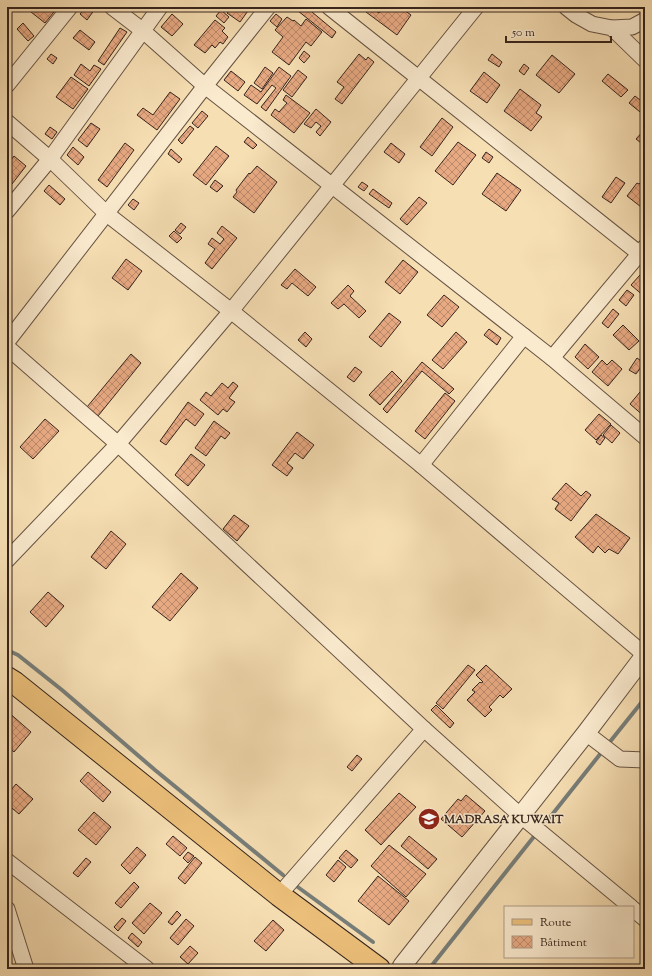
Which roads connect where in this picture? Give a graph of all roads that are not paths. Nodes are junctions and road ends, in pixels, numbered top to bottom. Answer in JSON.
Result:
{"nodes":[{"id":1,"x":70,"y":7,"type":"edge"},
{"id":2,"x":112,"y":7,"type":"edge"},
{"id":3,"x":160,"y":7,"type":"edge"},
{"id":4,"x":268,"y":7,"type":"edge"},
{"id":5,"x":329,"y":7,"type":"edge"},
{"id":6,"x":476,"y":7,"type":"edge"},
{"id":7,"x":566,"y":7,"type":"edge"},
{"id":8,"x":645,"y":20,"type":"edge"},
{"id":9,"x":612,"y":28,"type":"junction"},
{"id":10,"x":142,"y":30,"type":"junction"},
{"id":11,"x":645,"y":60,"type":"edge"},
{"id":12,"x":418,"y":77,"type":"junction"},
{"id":13,"x":7,"y":85,"type":"edge"},
{"id":14,"x":205,"y":86,"type":"junction"},
{"id":15,"x":7,"y":122,"type":"edge"},
{"id":16,"x":50,"y":159,"type":"junction"},
{"id":17,"x":332,"y":185,"type":"junction"},
{"id":18,"x":7,"y":211,"type":"edge"},
{"id":19,"x":107,"y":214,"type":"junction"},
{"id":20,"x":643,"y":253,"type":"edge"},
{"id":21,"x":231,"y":311,"type":"junction"},
{"id":22,"x":524,"y":336,"type":"junction"},
{"id":23,"x":7,"y":342,"type":"edge"},
{"id":24,"x":7,"y":347,"type":"edge"},
{"id":25,"x":552,"y":358,"type":"junction"},
{"id":26,"x":645,"y":437,"type":"edge"},
{"id":27,"x":118,"y":444,"type":"junction"},
{"id":28,"x":421,"y":465,"type":"junction"},
{"id":29,"x":7,"y":560,"type":"edge"},
{"id":30,"x":645,"y":655,"type":"edge"},
{"id":31,"x":7,"y":678,"type":"edge"},
{"id":32,"x":424,"y":730,"type":"junction"},
{"id":33,"x":586,"y":733,"type":"junction"},
{"id":34,"x":645,"y":760,"type":"edge"},
{"id":35,"x":521,"y":816,"type":"junction"},
{"id":36,"x":7,"y":861,"type":"edge"},
{"id":37,"x":279,"y":895,"type":"junction"},
{"id":38,"x":630,"y":906,"type":"edge"},
{"id":39,"x":7,"y":909,"type":"edge"},
{"id":40,"x":634,"y":910,"type":"edge"},
{"id":41,"x":645,"y":919,"type":"edge"},
{"id":42,"x":404,"y":967,"type":"edge"},
{"id":43,"x":26,"y":969,"type":"edge"},
{"id":44,"x":147,"y":969,"type":"edge"},
{"id":45,"x":379,"y":969,"type":"edge"}],
"edges":[{"from":1,"to":13,"type":"street"},
{"from":2,"to":10,"type":"street"},
{"from":3,"to":10,"type":"street"},
{"from":4,"to":14,"type":"street"},
{"from":5,"to":12,"type":"street"},
{"from":6,"to":12,"type":"street"},
{"from":7,"to":9,"type":"street"},
{"from":8,"to":9,"type":"street"},
{"from":9,"to":11,"type":"street"},
{"from":10,"to":14,"type":"street"},
{"from":10,"to":16,"type":"street"},
{"from":12,"to":17,"type":"street"},
{"from":12,"to":20,"type":"street"},
{"from":14,"to":17,"type":"street"},
{"from":14,"to":19,"type":"street"},
{"from":15,"to":16,"type":"street"},
{"from":16,"to":18,"type":"street"},
{"from":16,"to":19,"type":"street"},
{"from":17,"to":21,"type":"street"},
{"from":17,"to":22,"type":"street"},
{"from":19,"to":21,"type":"street"},
{"from":19,"to":23,"type":"street"},
{"from":20,"to":25,"type":"street"},
{"from":21,"to":27,"type":"street"},
{"from":21,"to":28,"type":"street"},
{"from":22,"to":25,"type":"street"},
{"from":22,"to":28,"type":"street"},
{"from":24,"to":27,"type":"street"},
{"from":25,"to":26,"type":"street"},
{"from":27,"to":29,"type":"street"},
{"from":27,"to":32,"type":"street"},
{"from":28,"to":30,"type":"street"},
{"from":30,"to":33,"type":"street"},
{"from":31,"to":37,"type":"main road"},
{"from":32,"to":35,"type":"street"},
{"from":32,"to":37,"type":"street"},
{"from":33,"to":34,"type":"street"},
{"from":33,"to":35,"type":"street"},
{"from":35,"to":38,"type":"street"},
{"from":35,"to":42,"type":"street"},
{"from":36,"to":44,"type":"street"},
{"from":37,"to":45,"type":"main road"},
{"from":39,"to":43,"type":"street"},
{"from":40,"to":41,"type":"street"},
{"from":42,"to":45,"type":"street"}]}
